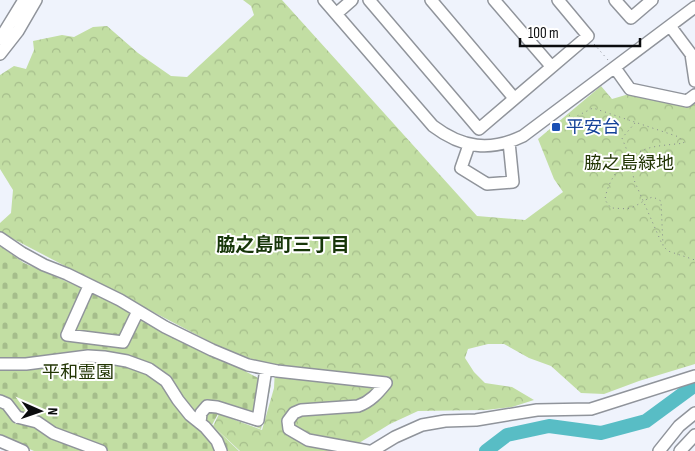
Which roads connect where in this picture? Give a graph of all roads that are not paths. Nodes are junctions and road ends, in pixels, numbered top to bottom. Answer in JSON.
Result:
{"nodes":[{"id":1,"x":24,"y":0,"type":"edge"},
{"id":2,"x":36,"y":0,"type":"edge"},
{"id":3,"x":324,"y":0,"type":"edge"},
{"id":4,"x":352,"y":0,"type":"edge"},
{"id":5,"x":369,"y":0,"type":"edge"},
{"id":6,"x":431,"y":0,"type":"edge"},
{"id":7,"x":494,"y":0,"type":"edge"},
{"id":8,"x":558,"y":0,"type":"edge"},
{"id":9,"x":615,"y":0,"type":"edge"},
{"id":10,"x":652,"y":0,"type":"edge"},
{"id":11,"x":695,"y":7,"type":"edge"},
{"id":12,"x":336,"y":14,"type":"junction"},
{"id":13,"x":670,"y":26,"type":"junction"},
{"id":14,"x":0,"y":38,"type":"edge"},
{"id":15,"x":0,"y":54,"type":"edge"},
{"id":16,"x":551,"y":66,"type":"junction"},
{"id":17,"x":615,"y":68,"type":"junction"},
{"id":18,"x":695,"y":81,"type":"edge"},
{"id":19,"x":695,"y":95,"type":"edge"},
{"id":20,"x":514,"y":98,"type":"junction"},
{"id":21,"x":509,"y":142,"type":"junction"},
{"id":22,"x":469,"y":145,"type":"junction"},
{"id":23,"x":0,"y":238,"type":"edge"},
{"id":24,"x":89,"y":286,"type":"junction"},
{"id":25,"x":138,"y":311,"type":"junction"},
{"id":26,"x":0,"y":364,"type":"edge"},
{"id":27,"x":266,"y":369,"type":"junction"},
{"id":28,"x":695,"y":376,"type":"edge"},
{"id":29,"x":0,"y":401,"type":"edge"},
{"id":30,"x":695,"y":413,"type":"edge"},
{"id":31,"x":200,"y":423,"type":"junction"},
{"id":32,"x":695,"y":435,"type":"edge"},
{"id":33,"x":0,"y":441,"type":"edge"},
{"id":34,"x":22,"y":451,"type":"edge"},
{"id":35,"x":101,"y":451,"type":"edge"},
{"id":36,"x":221,"y":451,"type":"edge"},
{"id":37,"x":370,"y":451,"type":"edge"},
{"id":38,"x":659,"y":451,"type":"edge"},
{"id":39,"x":680,"y":451,"type":"edge"}],
"edges":[{"from":1,"to":14,"type":"street"},
{"from":2,"to":15,"type":"street"},
{"from":3,"to":12,"type":"street"},
{"from":4,"to":12,"type":"street"},
{"from":5,"to":20,"type":"street"},
{"from":6,"to":20,"type":"street"},
{"from":7,"to":16,"type":"street"},
{"from":8,"to":16,"type":"street"},
{"from":9,"to":10,"type":"street"},
{"from":11,"to":13,"type":"street"},
{"from":12,"to":22,"type":"street"},
{"from":13,"to":17,"type":"street"},
{"from":13,"to":18,"type":"street"},
{"from":16,"to":20,"type":"street"},
{"from":17,"to":19,"type":"street"},
{"from":17,"to":21,"type":"street"},
{"from":21,"to":22,"type":"street"},
{"from":21,"to":22,"type":"street"},
{"from":23,"to":24,"type":"street"},
{"from":24,"to":25,"type":"street"},
{"from":24,"to":25,"type":"street"},
{"from":25,"to":27,"type":"street"},
{"from":26,"to":31,"type":"street"},
{"from":27,"to":31,"type":"street"},
{"from":27,"to":37,"type":"street"},
{"from":28,"to":37,"type":"street"},
{"from":29,"to":35,"type":"street"},
{"from":30,"to":38,"type":"street"},
{"from":31,"to":36,"type":"street"},
{"from":32,"to":39,"type":"street"},
{"from":33,"to":34,"type":"street"}]}
